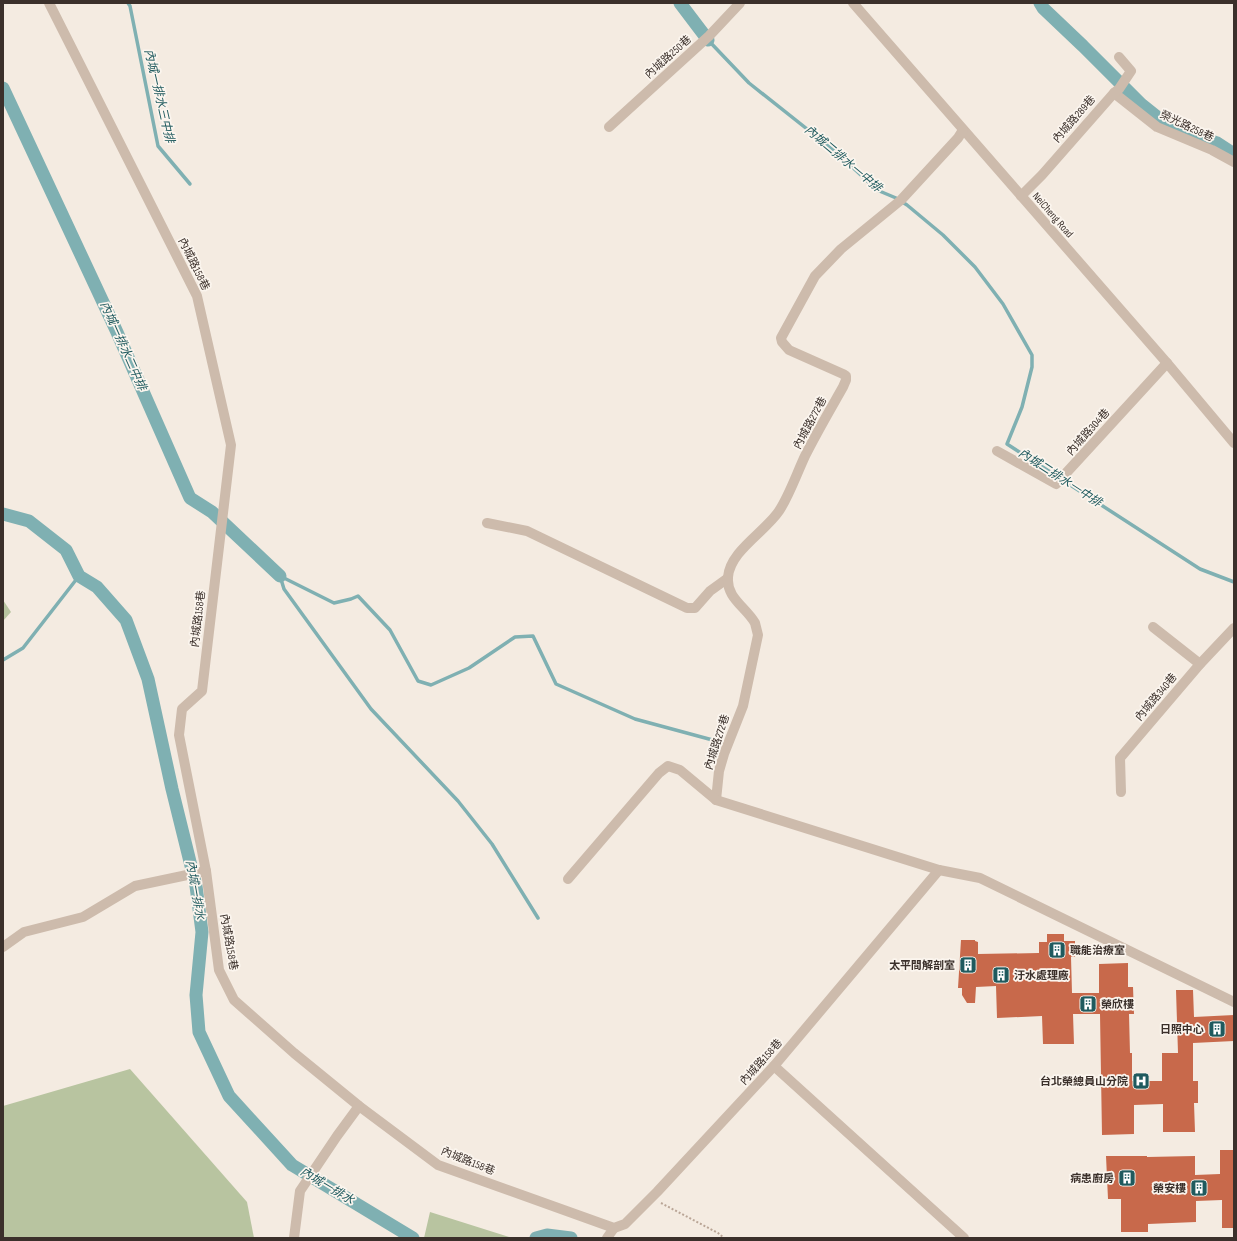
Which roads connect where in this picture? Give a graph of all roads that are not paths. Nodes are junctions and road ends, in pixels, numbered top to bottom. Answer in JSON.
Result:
{"nodes":[{"id":1,"x":49,"y":3,"type":"edge"},
{"id":2,"x":740,"y":3,"type":"edge"},
{"id":3,"x":853,"y":3,"type":"edge"},
{"id":4,"x":1119,"y":56,"type":"dead end"},
{"id":5,"x":1116,"y":91,"type":"junction"},
{"id":6,"x":609,"y":126,"type":"dead end"},
{"id":7,"x":963,"y":130,"type":"junction"},
{"id":8,"x":1234,"y":162,"type":"edge"},
{"id":9,"x":1021,"y":196,"type":"junction"},
{"id":10,"x":1167,"y":363,"type":"junction"},
{"id":11,"x":1234,"y":444,"type":"edge"},
{"id":12,"x":997,"y":451,"type":"dead end"},
{"id":13,"x":487,"y":523,"type":"dead end"},
{"id":14,"x":728,"y":578,"type":"junction"},
{"id":15,"x":1153,"y":626,"type":"dead end"},
{"id":16,"x":1234,"y":628,"type":"edge"},
{"id":17,"x":1200,"y":664,"type":"junction"},
{"id":18,"x":1121,"y":792,"type":"dead end"},
{"id":19,"x":716,"y":800,"type":"junction"},
{"id":20,"x":939,"y":870,"type":"junction"},
{"id":21,"x":203,"y":872,"type":"junction"},
{"id":22,"x":568,"y":879,"type":"dead end"},
{"id":23,"x":3,"y":947,"type":"edge"},
{"id":24,"x":1234,"y":1002,"type":"edge"},
{"id":25,"x":774,"y":1066,"type":"junction"},
{"id":26,"x":359,"y":1106,"type":"junction"},
{"id":27,"x":610,"y":1234,"type":"edge"},
{"id":28,"x":294,"y":1238,"type":"edge"},
{"id":29,"x":964,"y":1238,"type":"edge"}],
"edges":[{"from":1,"to":21,"type":"street","name":"內城路158巷"},
{"from":2,"to":6,"type":"street","name":"內城路250巷"},
{"from":3,"to":7,"type":"street","name":"NeiCheng Road"},
{"from":4,"to":5,"type":"street","name":"內城路289巷"},
{"from":5,"to":8,"type":"street","name":"榮光路258巷"},
{"from":5,"to":9,"type":"street","name":"內城路289巷"},
{"from":7,"to":9,"type":"street","name":"NeiCheng Road"},
{"from":7,"to":14,"type":"street","name":"內城路272巷"},
{"from":9,"to":10,"type":"street","name":"NeiCheng Road"},
{"from":10,"to":11,"type":"street","name":"NeiCheng Road"},
{"from":10,"to":12,"type":"street","name":"內城路304巷"},
{"from":13,"to":14,"type":"street"},
{"from":14,"to":19,"type":"street","name":"內城路272巷"},
{"from":15,"to":17,"type":"street"},
{"from":16,"to":17,"type":"street","name":"內城路340巷"},
{"from":17,"to":18,"type":"street","name":"內城路340巷"},
{"from":19,"to":20,"type":"street"},
{"from":19,"to":22,"type":"street"},
{"from":20,"to":24,"type":"street"},
{"from":20,"to":25,"type":"street","name":"內城路158巷"},
{"from":21,"to":23,"type":"street"},
{"from":21,"to":26,"type":"street","name":"內城路158巷"},
{"from":25,"to":27,"type":"street","name":"內城路158巷"},
{"from":25,"to":29,"type":"street"},
{"from":26,"to":27,"type":"street","name":"內城路158巷"},
{"from":26,"to":28,"type":"street"}]}
